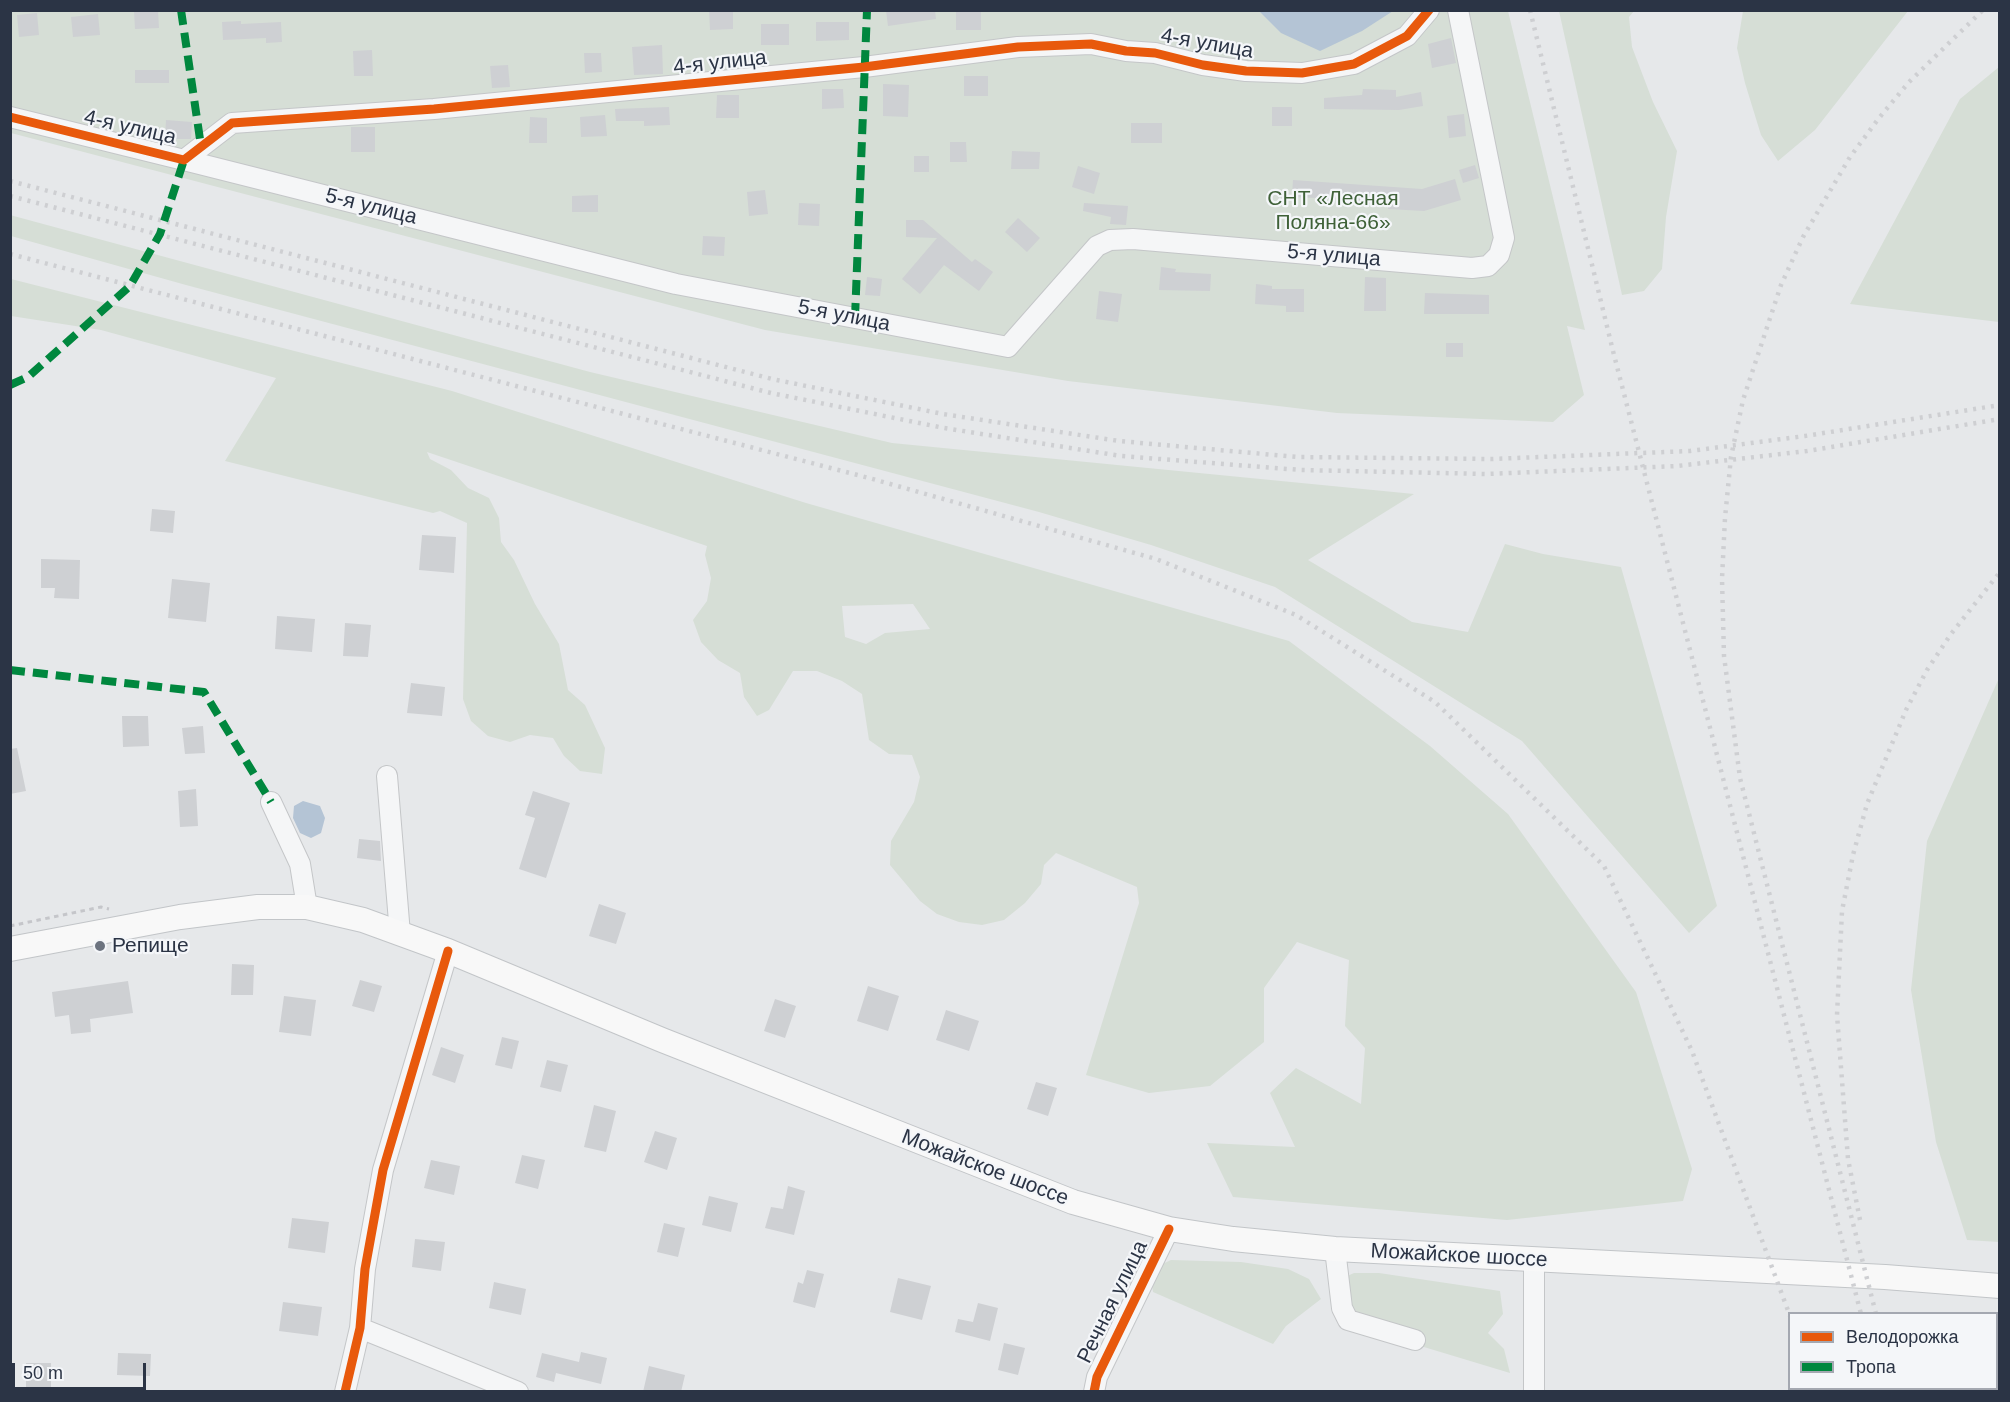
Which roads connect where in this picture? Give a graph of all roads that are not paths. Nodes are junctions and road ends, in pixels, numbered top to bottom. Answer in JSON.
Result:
{"nodes":[{"id":1,"x":1429,"y":10,"type":"edge"},
{"id":2,"x":1458,"y":10,"type":"edge"},
{"id":3,"x":10,"y":117,"type":"edge"},
{"id":4,"x":183,"y":160,"type":"junction"},
{"id":5,"x":387,"y":776,"type":"dead end"},
{"id":6,"x":270,"y":802,"type":"dead end"},
{"id":7,"x":307,"y":907,"type":"junction"},
{"id":8,"x":400,"y":934,"type":"junction"},
{"id":9,"x":10,"y":948,"type":"edge"},
{"id":10,"x":448,"y":951,"type":"junction"},
{"id":11,"x":1169,"y":1229,"type":"junction"},
{"id":12,"x":1335,"y":1249,"type":"junction"},
{"id":13,"x":1534,"y":1260,"type":"junction"},
{"id":14,"x":2000,"y":1286,"type":"edge"},
{"id":15,"x":360,"y":1328,"type":"junction"},
{"id":16,"x":1415,"y":1340,"type":"dead end"},
{"id":17,"x":345,"y":1392,"type":"edge"},
{"id":18,"x":518,"y":1392,"type":"edge"},
{"id":19,"x":1094,"y":1392,"type":"edge"},
{"id":20,"x":1534,"y":1392,"type":"edge"}],
"edges":[{"from":1,"to":4,"type":"street","name":"4-я улица"},
{"from":2,"to":4,"type":"street","name":"5-я улица"},
{"from":3,"to":4,"type":"street","name":"4-я улица"},
{"from":5,"to":8,"type":"street"},
{"from":6,"to":7,"type":"street"},
{"from":7,"to":8,"type":"main road","name":"Можайское шоссе"},
{"from":7,"to":9,"type":"main road","name":"Можайское шоссе"},
{"from":8,"to":10,"type":"main road","name":"Можайское шоссе"},
{"from":10,"to":11,"type":"main road","name":"Можайское шоссе"},
{"from":10,"to":15,"type":"street"},
{"from":11,"to":12,"type":"main road","name":"Можайское шоссе"},
{"from":11,"to":19,"type":"street","name":"Речная улица"},
{"from":12,"to":13,"type":"main road","name":"Можайское шоссе"},
{"from":12,"to":16,"type":"street"},
{"from":13,"to":14,"type":"main road","name":"Можайское шоссе"},
{"from":13,"to":20,"type":"street"},
{"from":15,"to":17,"type":"street"},
{"from":15,"to":18,"type":"street"}]}
